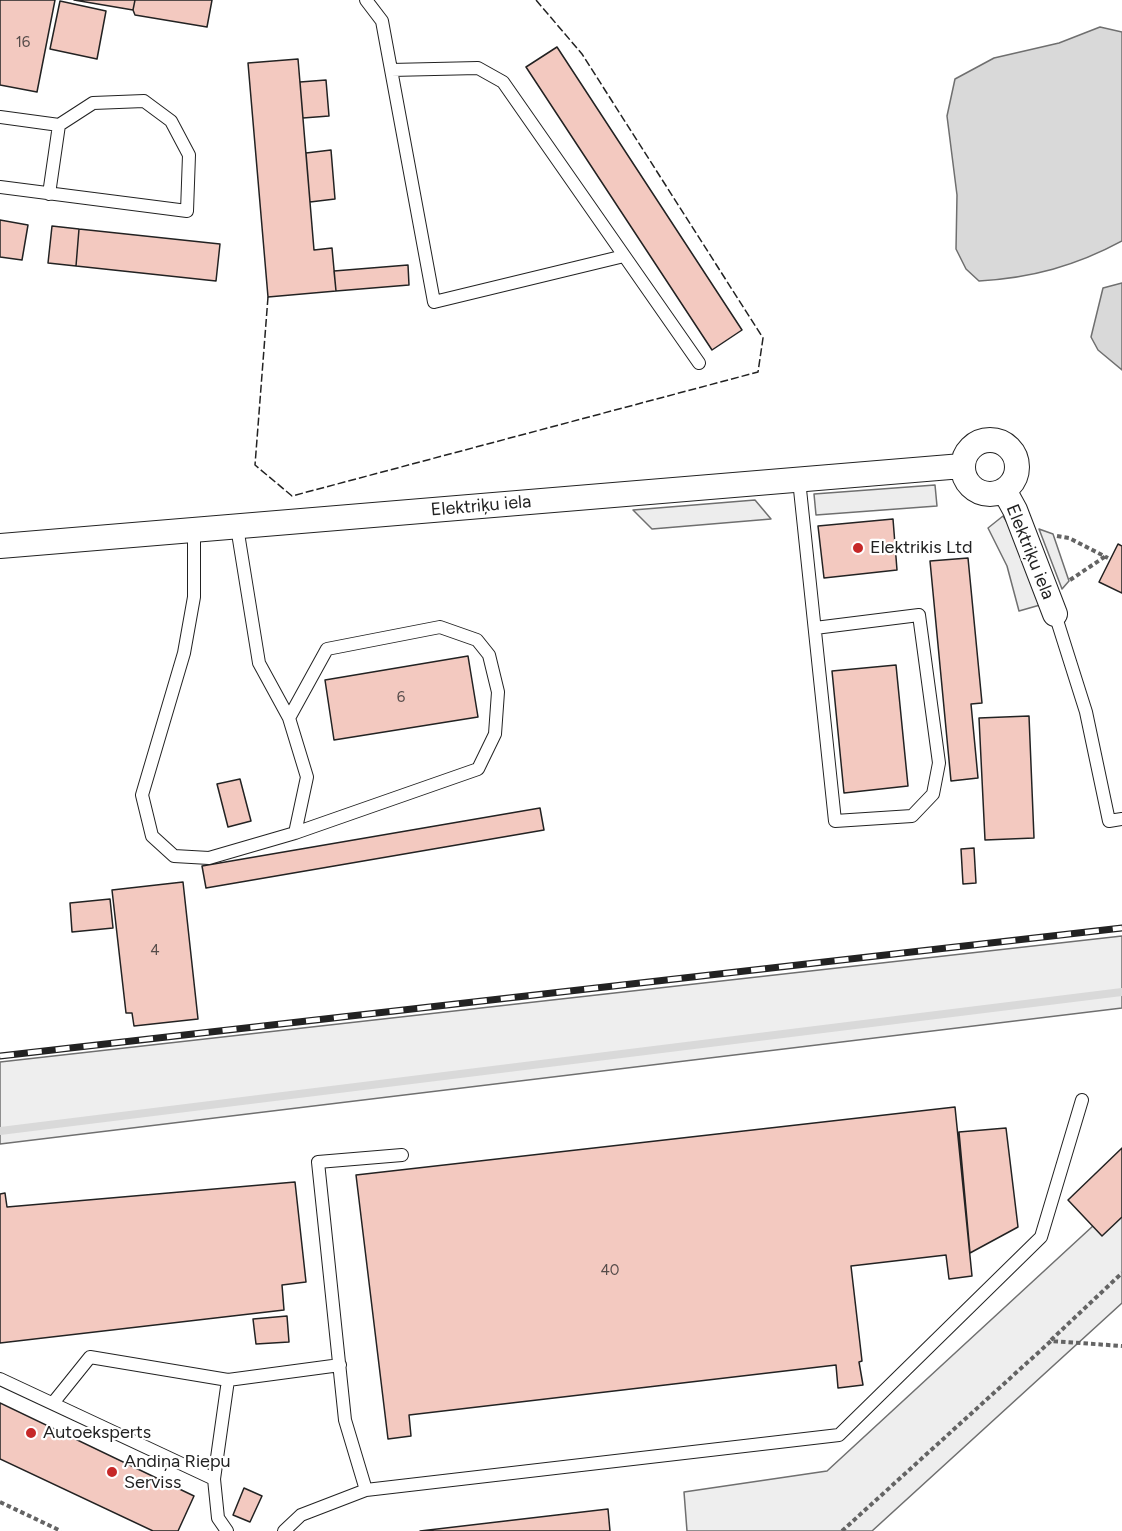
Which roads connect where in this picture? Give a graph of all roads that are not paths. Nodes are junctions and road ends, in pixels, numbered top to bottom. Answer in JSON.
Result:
{"nodes":[{"id":1,"x":366,"y":0,"type":"edge"},
{"id":2,"x":391,"y":70,"type":"junction"},
{"id":3,"x":0,"y":117,"type":"edge"},
{"id":4,"x":59,"y":125,"type":"junction"},
{"id":5,"x":0,"y":188,"type":"edge"},
{"id":6,"x":49,"y":194,"type":"junction"},
{"id":7,"x":624,"y":256,"type":"junction"},
{"id":8,"x":699,"y":363,"type":"dead end"},
{"id":9,"x":962,"y":466,"type":"junction"},
{"id":10,"x":799,"y":480,"type":"junction"},
{"id":11,"x":1004,"y":490,"type":"junction"},
{"id":12,"x":237,"y":526,"type":"junction"},
{"id":13,"x":194,"y":530,"type":"junction"},
{"id":14,"x":0,"y":546,"type":"edge"},
{"id":15,"x":1055,"y":614,"type":"joint"},
{"id":16,"x":814,"y":628,"type":"junction"},
{"id":17,"x":289,"y":718,"type":"junction"},
{"id":18,"x":1122,"y":819,"type":"edge"},
{"id":19,"x":295,"y":833,"type":"junction"},
{"id":20,"x":1082,"y":1100,"type":"dead end"},
{"id":21,"x":402,"y":1155,"type":"dead end"},
{"id":22,"x":340,"y":1365,"type":"junction"},
{"id":23,"x":0,"y":1379,"type":"edge"},
{"id":24,"x":228,"y":1380,"type":"junction"},
{"id":25,"x":53,"y":1403,"type":"junction"},
{"id":26,"x":214,"y":1479,"type":"junction"},
{"id":27,"x":366,"y":1490,"type":"junction"},
{"id":28,"x":227,"y":1531,"type":"edge"},
{"id":29,"x":284,"y":1531,"type":"edge"}],
"edges":[{"from":1,"to":2,"type":"lane"},
{"from":2,"to":7,"type":"lane"},
{"from":2,"to":7,"type":"lane"},
{"from":3,"to":4,"type":"lane"},
{"from":4,"to":6,"type":"lane"},
{"from":4,"to":6,"type":"lane"},
{"from":5,"to":6,"type":"lane"},
{"from":7,"to":8,"type":"lane"},
{"from":9,"to":10,"type":"street","name":"Elektriķu iela"},
{"from":9,"to":11,"type":"street","name":"Elektriķu iela"},
{"from":9,"to":11,"type":"street","name":"Elektriķu iela"},
{"from":10,"to":12,"type":"street","name":"Elektriķu iela"},
{"from":10,"to":16,"type":"lane"},
{"from":11,"to":15,"type":"street","name":"Elektriķu iela"},
{"from":12,"to":13,"type":"street","name":"Elektriķu iela"},
{"from":12,"to":17,"type":"lane"},
{"from":13,"to":14,"type":"street","name":"Elektriķu iela"},
{"from":13,"to":19,"type":"lane"},
{"from":15,"to":18,"type":"lane"},
{"from":16,"to":16,"type":"lane"},
{"from":17,"to":19,"type":"lane"},
{"from":17,"to":19,"type":"lane"},
{"from":20,"to":27,"type":"lane"},
{"from":21,"to":22,"type":"lane"},
{"from":22,"to":24,"type":"lane"},
{"from":22,"to":27,"type":"lane"},
{"from":23,"to":25,"type":"lane"},
{"from":24,"to":25,"type":"lane"},
{"from":24,"to":26,"type":"lane"},
{"from":25,"to":26,"type":"lane"},
{"from":26,"to":28,"type":"lane"},
{"from":27,"to":29,"type":"lane"}]}
